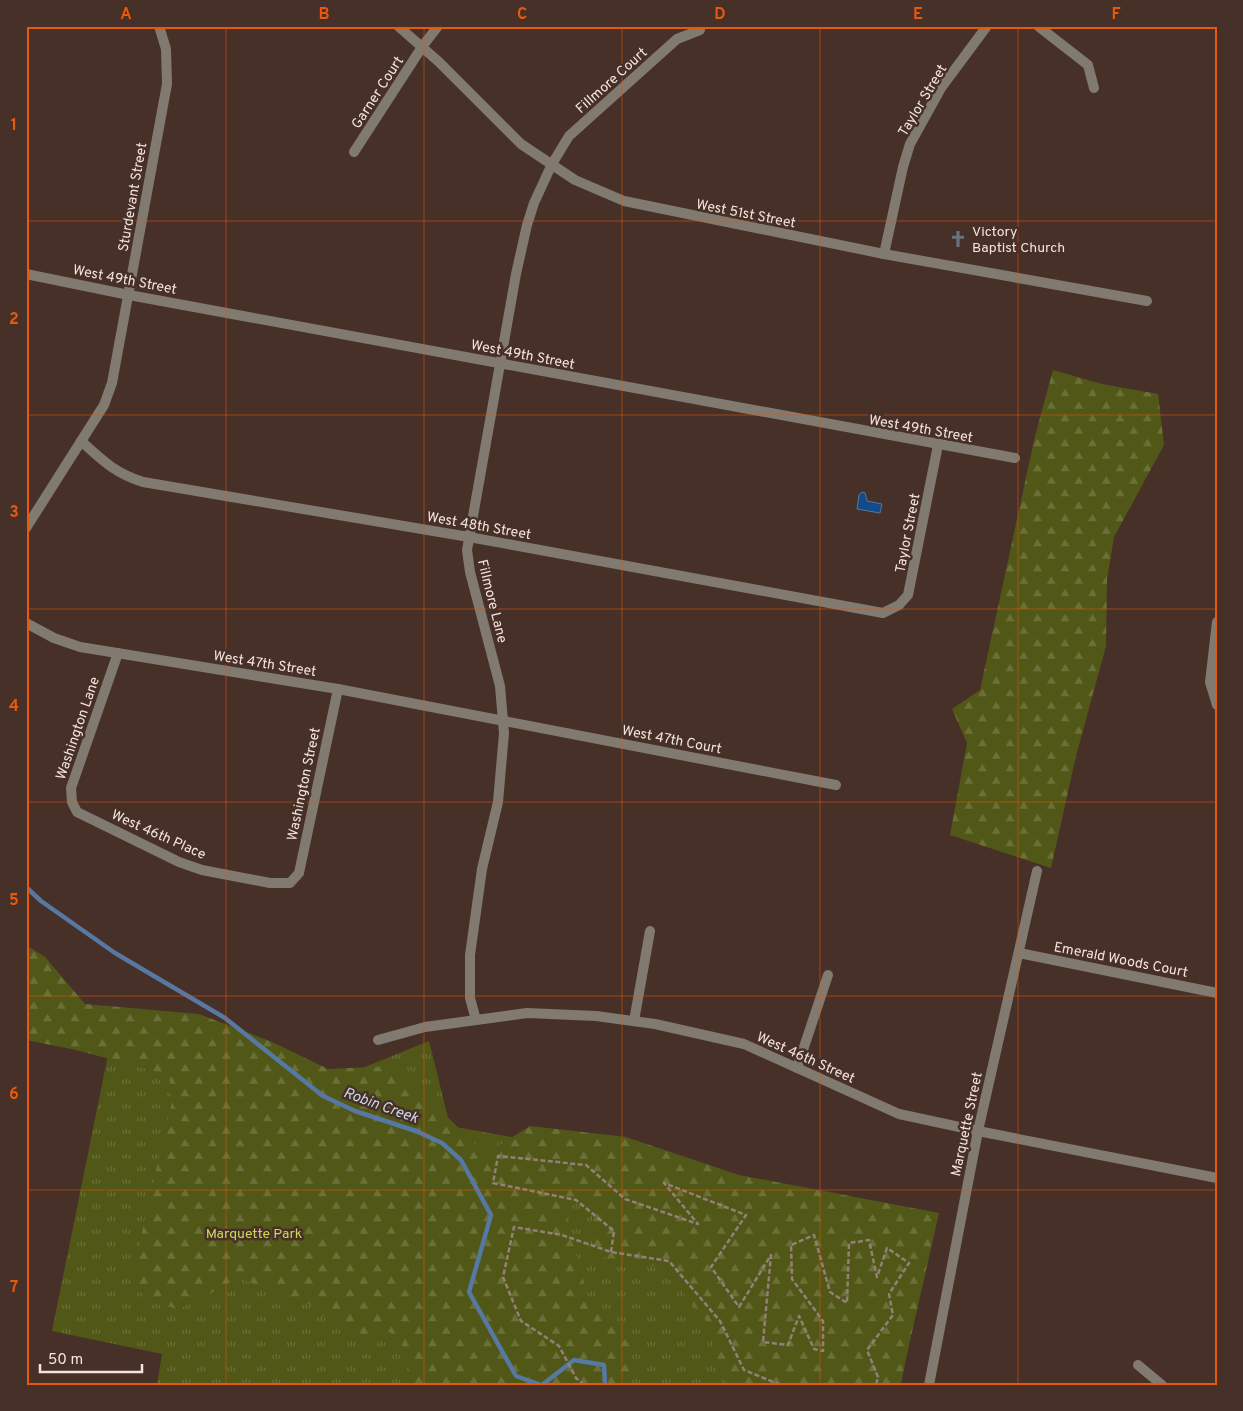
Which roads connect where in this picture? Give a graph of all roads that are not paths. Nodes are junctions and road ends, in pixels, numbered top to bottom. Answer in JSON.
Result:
{"nodes":[{"id":1,"x":159,"y":26,"type":"edge"},
{"id":2,"x":398,"y":26,"type":"edge"},
{"id":3,"x":438,"y":26,"type":"edge"},
{"id":4,"x":987,"y":26,"type":"edge"},
{"id":5,"x":1038,"y":26,"type":"edge"},
{"id":6,"x":700,"y":30,"type":"dead end"},
{"id":7,"x":422,"y":47,"type":"junction"},
{"id":8,"x":1094,"y":88,"type":"dead end"},
{"id":9,"x":354,"y":152,"type":"dead end"},
{"id":10,"x":552,"y":164,"type":"junction"},
{"id":11,"x":884,"y":254,"type":"junction"},
{"id":12,"x":26,"y":274,"type":"edge"},
{"id":13,"x":129,"y":295,"type":"junction"},
{"id":14,"x":1147,"y":301,"type":"dead end"},
{"id":15,"x":499,"y":363,"type":"junction"},
{"id":16,"x":81,"y":441,"type":"junction"},
{"id":17,"x":938,"y":445,"type":"junction"},
{"id":18,"x":1015,"y":458,"type":"dead end"},
{"id":19,"x":26,"y":528,"type":"edge"},
{"id":20,"x":469,"y":537,"type":"junction"},
{"id":21,"x":883,"y":613,"type":"joint"},
{"id":22,"x":1217,"y":622,"type":"edge"},
{"id":23,"x":26,"y":623,"type":"edge"},
{"id":24,"x":118,"y":653,"type":"junction"},
{"id":25,"x":338,"y":689,"type":"junction"},
{"id":26,"x":1217,"y":705,"type":"edge"},
{"id":27,"x":503,"y":720,"type":"junction"},
{"id":28,"x":836,"y":785,"type":"dead end"},
{"id":29,"x":77,"y":812,"type":"joint"},
{"id":30,"x":1038,"y":871,"type":"dead end"},
{"id":31,"x":290,"y":883,"type":"joint"},
{"id":32,"x":650,"y":931,"type":"dead end"},
{"id":33,"x":1019,"y":953,"type":"junction"},
{"id":34,"x":828,"y":975,"type":"dead end"},
{"id":35,"x":1217,"y":993,"type":"edge"},
{"id":36,"x":476,"y":1020,"type":"junction"},
{"id":37,"x":634,"y":1021,"type":"junction"},
{"id":38,"x":378,"y":1040,"type":"dead end"},
{"id":39,"x":797,"y":1068,"type":"junction"},
{"id":40,"x":978,"y":1131,"type":"junction"},
{"id":41,"x":1217,"y":1178,"type":"edge"},
{"id":42,"x":1138,"y":1365,"type":"dead end"},
{"id":43,"x":928,"y":1385,"type":"edge"},
{"id":44,"x":1162,"y":1385,"type":"edge"}],
"edges":[{"from":1,"to":13,"type":"street","name":"Sturdevant Street"},
{"from":2,"to":7,"type":"street","name":"West 51st Street"},
{"from":3,"to":7,"type":"street","name":"Garner Court"},
{"from":4,"to":11,"type":"street","name":"Taylor Street"},
{"from":5,"to":8,"type":"street"},
{"from":6,"to":10,"type":"street","name":"Fillmore Court"},
{"from":7,"to":9,"type":"street","name":"Garner Court"},
{"from":7,"to":10,"type":"street","name":"West 51st Street"},
{"from":10,"to":11,"type":"street","name":"West 51st Street"},
{"from":10,"to":15,"type":"street","name":"Fillmore Lane"},
{"from":11,"to":14,"type":"street","name":"West 51st Street"},
{"from":12,"to":13,"type":"street","name":"West 49th Street"},
{"from":13,"to":15,"type":"street","name":"West 49th Street"},
{"from":13,"to":16,"type":"street","name":"Sturdevant Street"},
{"from":15,"to":17,"type":"street","name":"West 49th Street"},
{"from":15,"to":20,"type":"street","name":"Fillmore Lane"},
{"from":16,"to":19,"type":"street","name":"Sturdevant Street"},
{"from":16,"to":20,"type":"street","name":"West 48th Street"},
{"from":17,"to":18,"type":"street","name":"West 49th Street"},
{"from":17,"to":21,"type":"street","name":"Taylor Street"},
{"from":20,"to":21,"type":"street","name":"West 48th Street"},
{"from":20,"to":27,"type":"street","name":"Fillmore Lane"},
{"from":22,"to":26,"type":"street"},
{"from":23,"to":24,"type":"street","name":"West 47th Street"},
{"from":24,"to":25,"type":"street","name":"West 47th Street"},
{"from":24,"to":29,"type":"street","name":"Washington Lane"},
{"from":25,"to":27,"type":"street","name":"West 47th Street"},
{"from":25,"to":31,"type":"street","name":"Washington Street"},
{"from":27,"to":28,"type":"street","name":"West 47th Court"},
{"from":27,"to":36,"type":"street","name":"Fillmore Lane"},
{"from":29,"to":31,"type":"street","name":"West 46th Place"},
{"from":30,"to":33,"type":"street","name":"Marquette Street"},
{"from":32,"to":37,"type":"street"},
{"from":33,"to":35,"type":"street","name":"Emerald Woods Court"},
{"from":33,"to":40,"type":"street","name":"Marquette Street"},
{"from":34,"to":39,"type":"street"},
{"from":36,"to":37,"type":"street","name":"West 46th Street"},
{"from":36,"to":38,"type":"street","name":"West 46th Street"},
{"from":37,"to":39,"type":"street","name":"West 46th Street"},
{"from":39,"to":40,"type":"street","name":"West 46th Street"},
{"from":40,"to":41,"type":"street","name":"West 46th Street"},
{"from":40,"to":43,"type":"street","name":"Marquette Street"},
{"from":42,"to":44,"type":"street"}]}
